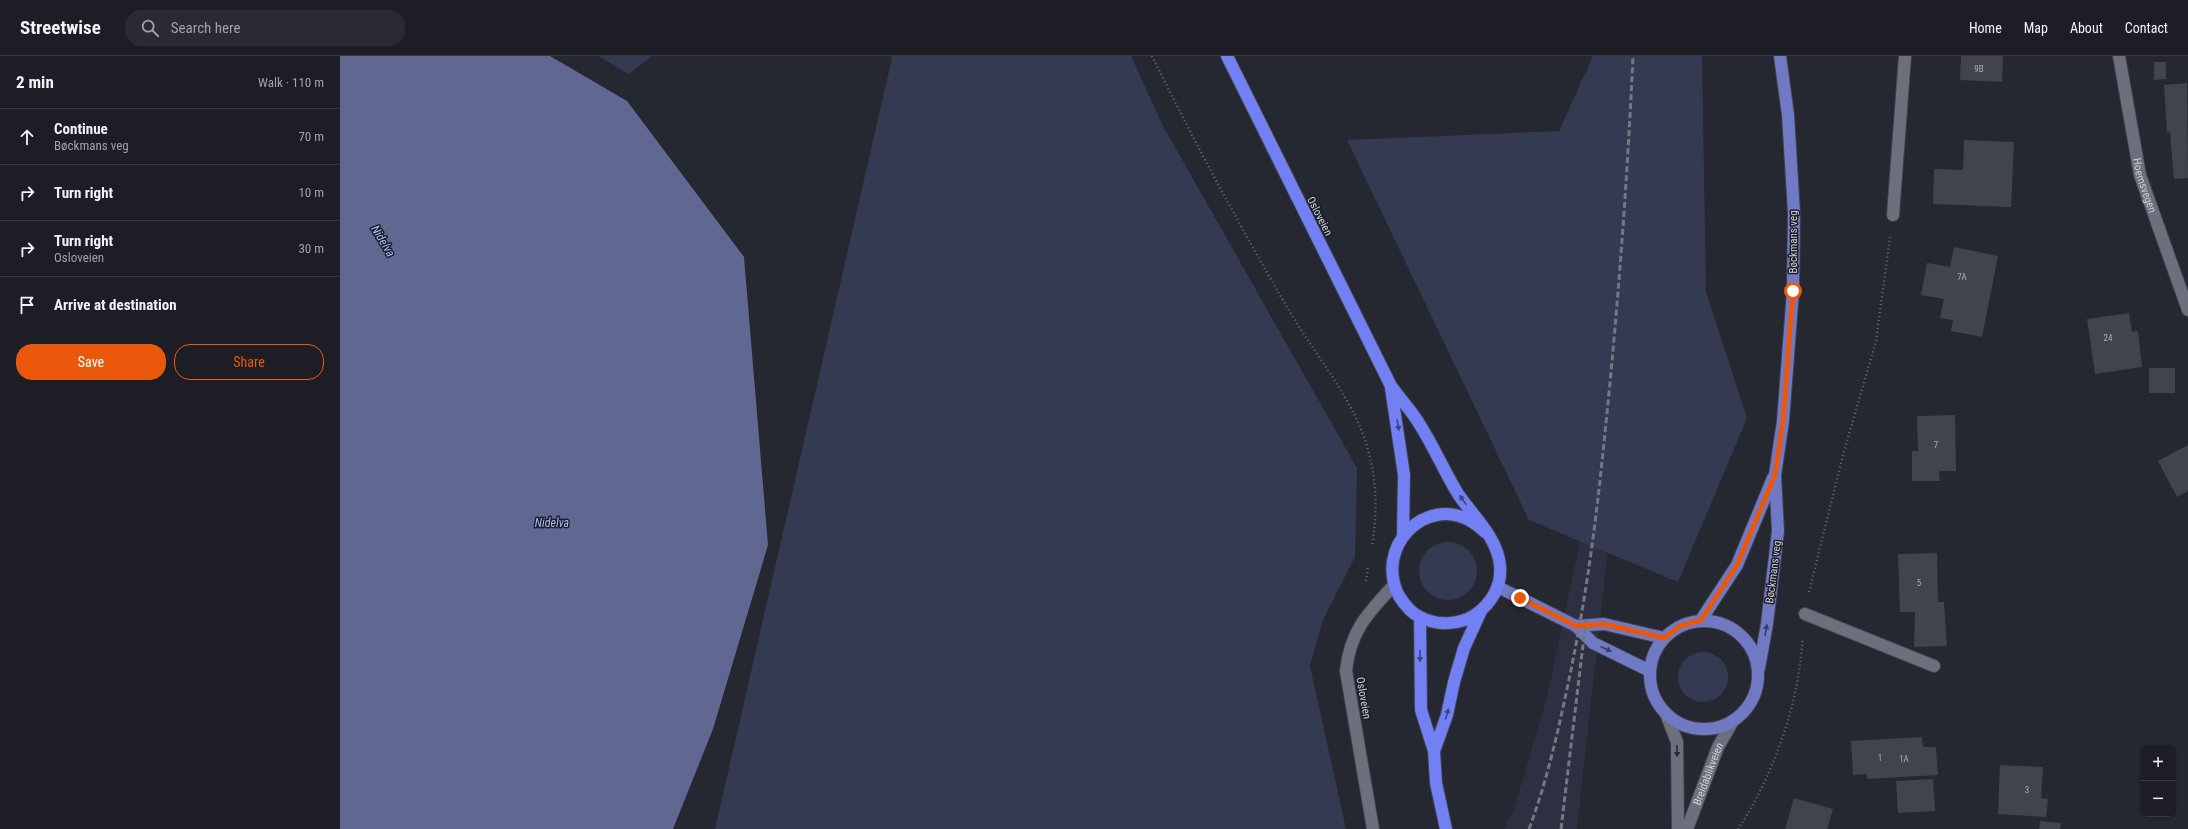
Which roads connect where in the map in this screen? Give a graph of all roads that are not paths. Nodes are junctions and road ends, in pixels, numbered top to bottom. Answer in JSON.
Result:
{"nodes":[{"id":1,"x":1227,"y":56,"type":"edge"},
{"id":2,"x":1780,"y":56,"type":"edge"},
{"id":3,"x":1905,"y":56,"type":"edge"},
{"id":4,"x":2118,"y":56,"type":"edge"},
{"id":5,"x":1893,"y":215,"type":"road end"},
{"id":6,"x":2188,"y":310,"type":"edge"},
{"id":7,"x":1391,"y":386,"type":"junction"},
{"id":8,"x":1775,"y":475,"type":"junction"},
{"id":9,"x":1485,"y":532,"type":"junction"},
{"id":10,"x":1403,"y":535,"type":"junction"},
{"id":11,"x":1394,"y":585,"type":"junction"},
{"id":12,"x":1498,"y":587,"type":"junction"},
{"id":13,"x":1481,"y":610,"type":"junction"},
{"id":14,"x":1805,"y":614,"type":"road end"},
{"id":15,"x":1420,"y":617,"type":"junction"},
{"id":16,"x":1701,"y":620,"type":"junction"},
{"id":17,"x":1576,"y":626,"type":"junction"},
{"id":18,"x":1664,"y":638,"type":"junction"},
{"id":19,"x":1934,"y":666,"type":"dead end"},
{"id":20,"x":1758,"y":668,"type":"junction"},
{"id":21,"x":1650,"y":671,"type":"junction"},
{"id":22,"x":1666,"y":714,"type":"junction"},
{"id":23,"x":1733,"y":721,"type":"junction"},
{"id":24,"x":1434,"y":750,"type":"junction"},
{"id":25,"x":1373,"y":829,"type":"edge"},
{"id":26,"x":1446,"y":829,"type":"edge"},
{"id":27,"x":1678,"y":829,"type":"edge"},
{"id":28,"x":1687,"y":829,"type":"edge"}],
"edges":[{"from":1,"to":7,"type":"highway","name":"Osloveien"},
{"from":2,"to":8,"type":"main road","name":"Bøckmans veg"},
{"from":3,"to":5,"type":"street"},
{"from":4,"to":6,"type":"street","name":"Hoemsvegen"},
{"from":9,"to":7,"type":"highway","name":"Osloveien","one_way":true},
{"from":7,"to":10,"type":"highway","name":"Osloveien","one_way":true},
{"from":8,"to":16,"type":"main road","name":"Bøckmans veg"},
{"from":20,"to":8,"type":"main road","name":"Bøckmans veg","one_way":true},
{"from":9,"to":10,"type":"highway"},
{"from":9,"to":12,"type":"highway"},
{"from":10,"to":11,"type":"highway"},
{"from":11,"to":15,"type":"highway"},
{"from":11,"to":25,"type":"street","name":"Osloveien"},
{"from":12,"to":13,"type":"highway"},
{"from":12,"to":17,"type":"main road"},
{"from":13,"to":15,"type":"highway"},
{"from":24,"to":13,"type":"highway","one_way":true},
{"from":14,"to":19,"type":"street"},
{"from":15,"to":24,"type":"highway","one_way":true},
{"from":16,"to":18,"type":"main road"},
{"from":16,"to":20,"type":"main road"},
{"from":17,"to":18,"type":"main road"},
{"from":17,"to":21,"type":"main road","one_way":true},
{"from":18,"to":21,"type":"main road"},
{"from":20,"to":23,"type":"main road"},
{"from":21,"to":22,"type":"main road"},
{"from":22,"to":23,"type":"main road"},
{"from":22,"to":27,"type":"street","name":"Breidablikveien","one_way":true},
{"from":23,"to":28,"type":"street","name":"Breidablikveien"},
{"from":24,"to":26,"type":"highway"}]}
